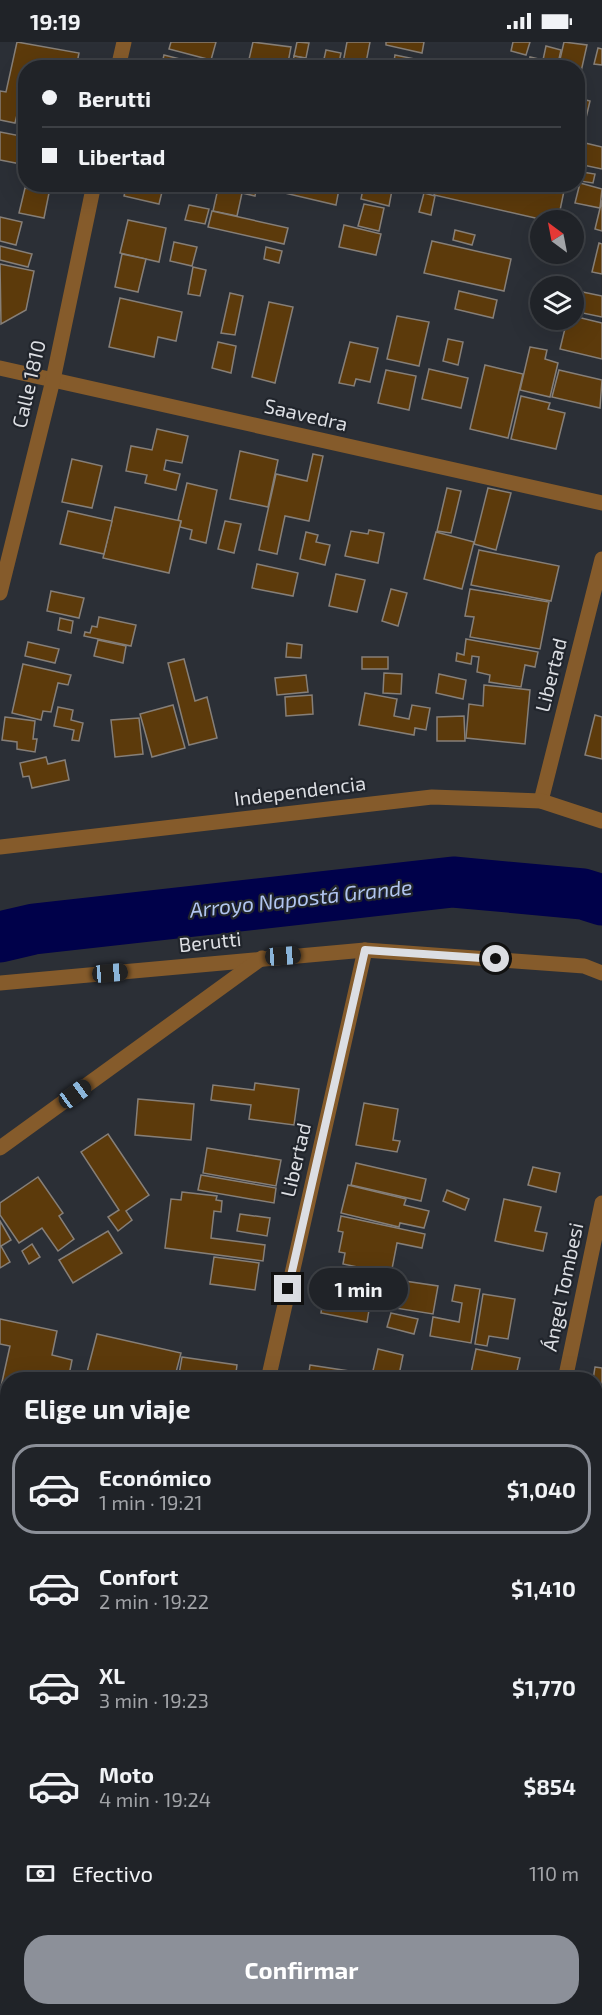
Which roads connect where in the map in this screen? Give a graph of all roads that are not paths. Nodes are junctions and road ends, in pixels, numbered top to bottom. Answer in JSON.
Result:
{"nodes":[{"id":1,"x":124,"y":42,"type":"edge"},
{"id":2,"x":120,"y":60,"type":"edge"},
{"id":3,"x":92,"y":192,"type":"edge"},
{"id":4,"x":0,"y":368,"type":"edge"},
{"id":5,"x":53,"y":380,"type":"junction"},
{"id":6,"x":602,"y":503,"type":"edge"},
{"id":7,"x":602,"y":559,"type":"edge"},
{"id":8,"x":0,"y":593,"type":"edge"},
{"id":9,"x":541,"y":801,"type":"junction"},
{"id":10,"x":602,"y":821,"type":"edge"},
{"id":11,"x":0,"y":847,"type":"edge"},
{"id":12,"x":365,"y":950,"type":"junction"},
{"id":13,"x":263,"y":957,"type":"junction"},
{"id":14,"x":602,"y":973,"type":"edge"},
{"id":15,"x":0,"y":983,"type":"edge"},
{"id":16,"x":0,"y":1148,"type":"edge"},
{"id":17,"x":602,"y":1203,"type":"edge"},
{"id":18,"x":270,"y":1372,"type":"edge"},
{"id":19,"x":567,"y":1372,"type":"edge"}],
"edges":[{"from":1,"to":2,"type":"street"},
{"from":3,"to":5,"type":"street","name":"Calle 1810"},
{"from":4,"to":5,"type":"street","name":"Saavedra"},
{"from":5,"to":6,"type":"street","name":"Saavedra"},
{"from":5,"to":8,"type":"street","name":"Calle 1810"},
{"from":7,"to":9,"type":"street","name":"Libertad"},
{"from":9,"to":10,"type":"street","name":"Independencia"},
{"from":9,"to":11,"type":"street","name":"Independencia"},
{"from":12,"to":13,"type":"street","name":"Berutti"},
{"from":12,"to":14,"type":"street","name":"Berutti"},
{"from":12,"to":18,"type":"street","name":"Libertad"},
{"from":13,"to":15,"type":"street","name":"Berutti"},
{"from":13,"to":16,"type":"street"},
{"from":17,"to":19,"type":"street","name":"Ángel Tombesi"}]}
